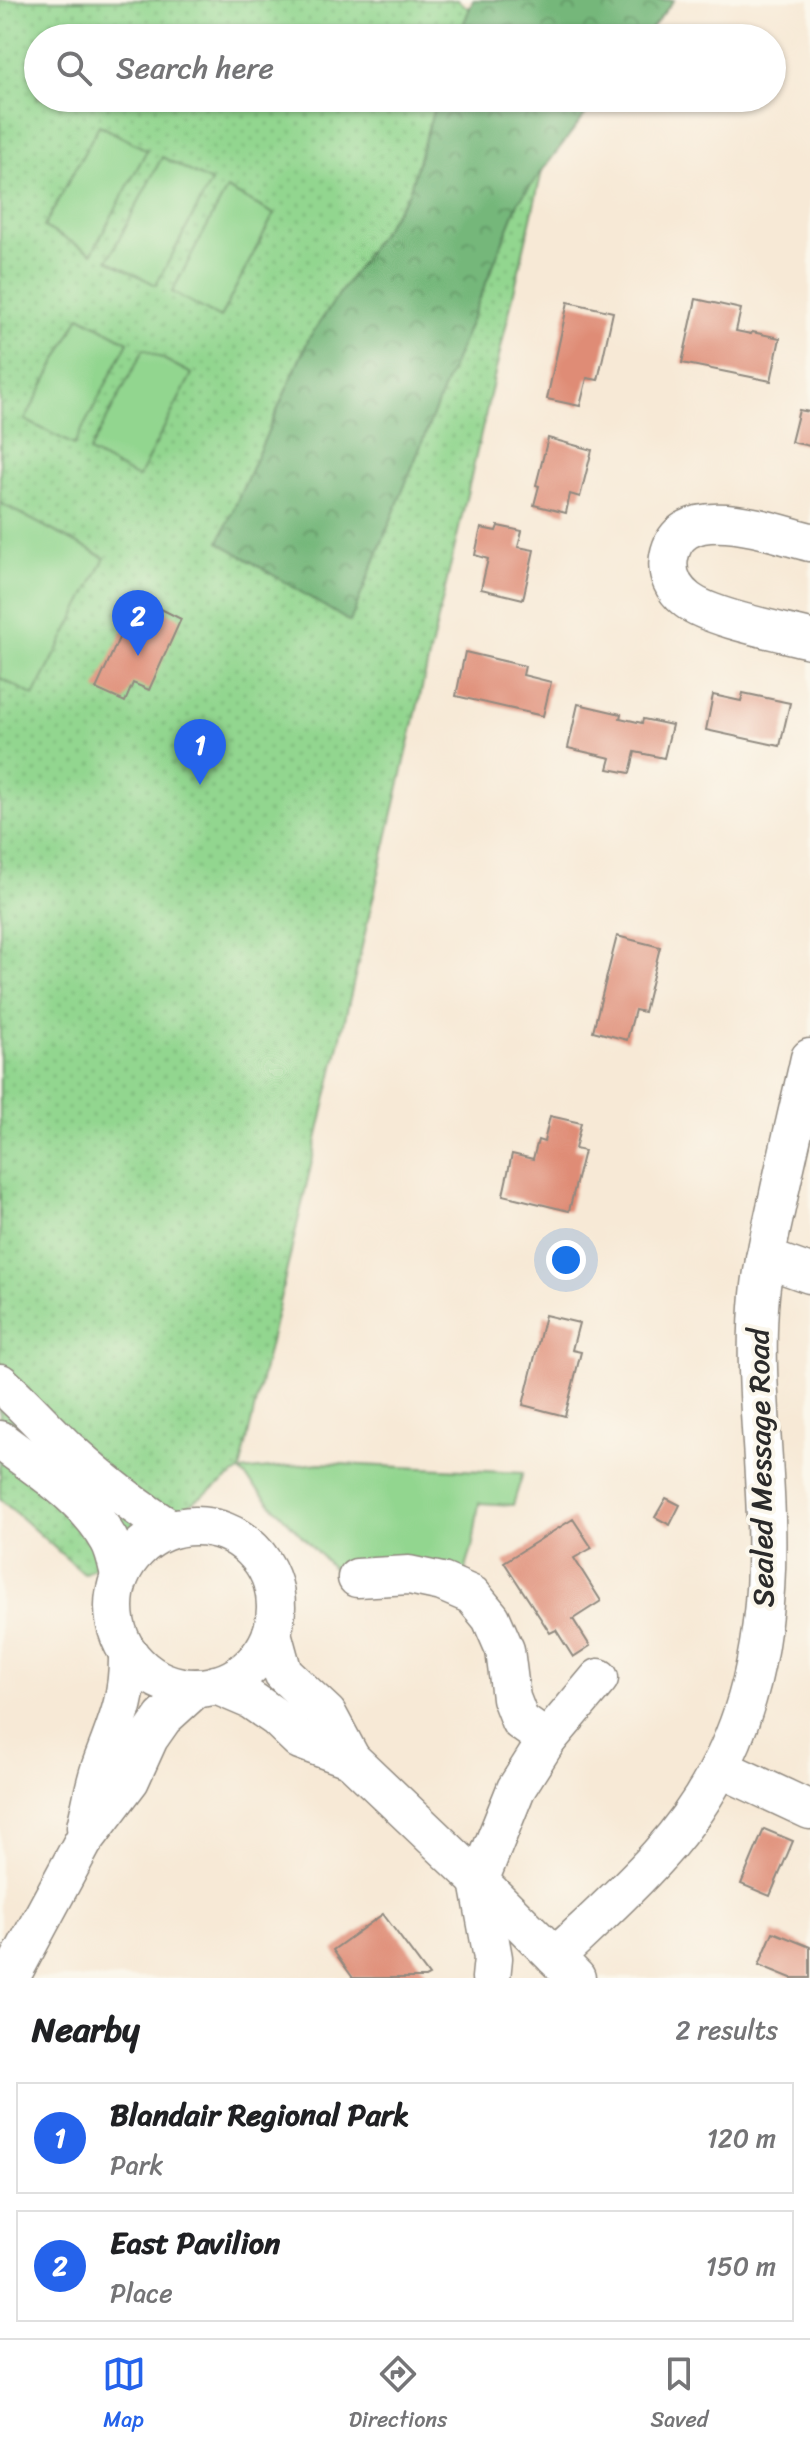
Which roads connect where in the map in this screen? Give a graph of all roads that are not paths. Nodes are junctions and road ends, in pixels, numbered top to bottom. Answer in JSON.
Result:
{"nodes":[{"id":1,"x":810,"y":542,"type":"edge"},
{"id":2,"x":810,"y":639,"type":"edge"},
{"id":3,"x":810,"y":1058,"type":"edge"},
{"id":4,"x":765,"y":1258,"type":"junction"},
{"id":5,"x":810,"y":1274,"type":"edge"},
{"id":6,"x":0,"y":1383,"type":"edge"},
{"id":7,"x":0,"y":1440,"type":"edge"},
{"id":8,"x":171,"y":1529,"type":"junction"},
{"id":9,"x":120,"y":1575,"type":"junction"},
{"id":10,"x":357,"y":1578,"type":"dead end"},
{"id":11,"x":272,"y":1633,"type":"junction"},
{"id":12,"x":128,"y":1652,"type":"junction"},
{"id":13,"x":599,"y":1678,"type":"dead end"},
{"id":14,"x":206,"y":1687,"type":"junction"},
{"id":15,"x":547,"y":1740,"type":"junction"},
{"id":16,"x":351,"y":1759,"type":"junction"},
{"id":17,"x":720,"y":1768,"type":"junction"},
{"id":18,"x":810,"y":1810,"type":"edge"},
{"id":19,"x":83,"y":1842,"type":"junction"},
{"id":20,"x":479,"y":1881,"type":"junction"},
{"id":21,"x":565,"y":1968,"type":"edge"},
{"id":22,"x":10,"y":1978,"type":"edge"},
{"id":23,"x":491,"y":1978,"type":"edge"}],
"edges":[{"from":1,"to":2,"type":"street"},
{"from":3,"to":4,"type":"street","name":"Sealed Message Road"},
{"from":4,"to":5,"type":"street"},
{"from":4,"to":17,"type":"street","name":"Sealed Message Road"},
{"from":6,"to":8,"type":"street"},
{"from":7,"to":9,"type":"street"},
{"from":8,"to":9,"type":"street"},
{"from":8,"to":11,"type":"street"},
{"from":9,"to":12,"type":"street"},
{"from":10,"to":15,"type":"street"},
{"from":11,"to":14,"type":"street"},
{"from":11,"to":16,"type":"street"},
{"from":12,"to":14,"type":"street"},
{"from":12,"to":19,"type":"street"},
{"from":13,"to":15,"type":"street"},
{"from":14,"to":16,"type":"street"},
{"from":14,"to":19,"type":"street"},
{"from":15,"to":20,"type":"street"},
{"from":16,"to":20,"type":"street"},
{"from":17,"to":18,"type":"street"},
{"from":17,"to":21,"type":"street","name":"Sealed Message Road"},
{"from":19,"to":22,"type":"street"},
{"from":20,"to":21,"type":"street"},
{"from":20,"to":23,"type":"street"}]}
